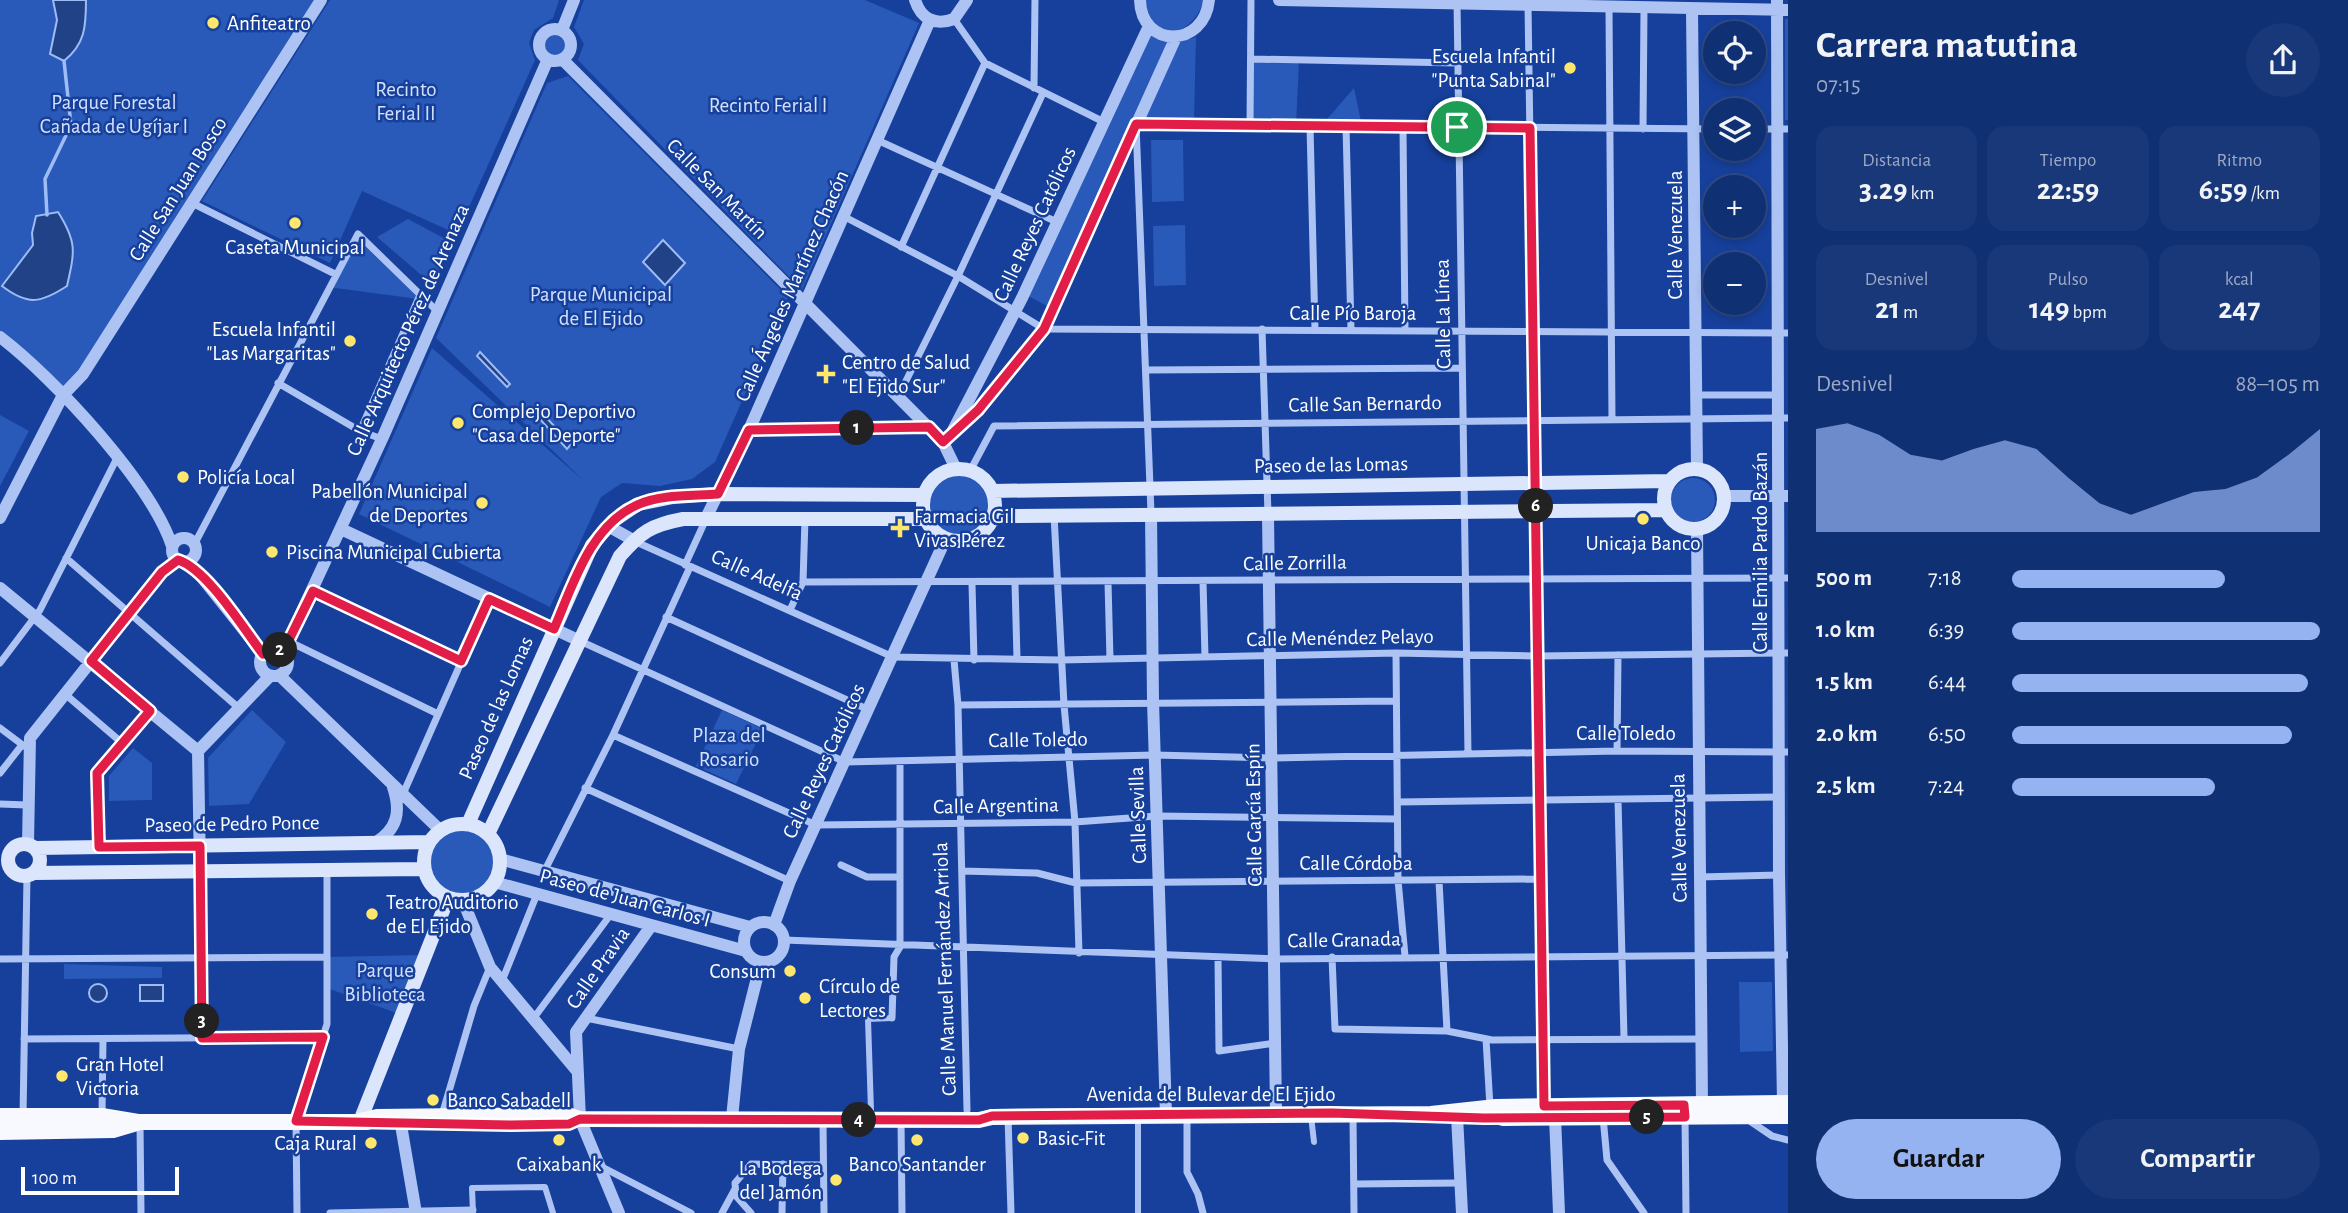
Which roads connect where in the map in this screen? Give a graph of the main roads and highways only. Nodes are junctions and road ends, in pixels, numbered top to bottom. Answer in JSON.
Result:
{"nodes":[{"id":1,"x":1670,"y":481,"type":"junction"},
{"id":2,"x":992,"y":491,"type":"junction"},
{"id":3,"x":924,"y":495,"type":"junction"},
{"id":4,"x":1666,"y":510,"type":"junction"},
{"id":5,"x":926,"y":519,"type":"junction"},
{"id":6,"x":992,"y":519,"type":"junction"},
{"id":7,"x":468,"y":824,"type":"junction"},
{"id":8,"x":488,"y":834,"type":"junction"},
{"id":9,"x":429,"y":842,"type":"junction"},
{"id":10,"x":19,"y":847,"type":"edge"},
{"id":11,"x":424,"y":869,"type":"junction"},
{"id":12,"x":19,"y":873,"type":"edge"},
{"id":13,"x":455,"y":899,"type":"junction"},
{"id":14,"x":1786,"y":1108,"type":"edge"},
{"id":15,"x":967,"y":1110,"type":"junction"},
{"id":16,"x":863,"y":1111,"type":"junction"},
{"id":17,"x":1684,"y":1111,"type":"junction"},
{"id":18,"x":1550,"y":1112,"type":"junction"},
{"id":19,"x":1431,"y":1114,"type":"junction"},
{"id":20,"x":436,"y":1115,"type":"junction"},
{"id":21,"x":0,"y":1116,"type":"edge"},
{"id":22,"x":1000,"y":1116,"type":"junction"},
{"id":23,"x":580,"y":1119,"type":"junction"},
{"id":24,"x":929,"y":1119,"type":"junction"},
{"id":25,"x":765,"y":1120,"type":"junction"},
{"id":26,"x":822,"y":1120,"type":"junction"},
{"id":27,"x":360,"y":1121,"type":"junction"},
{"id":28,"x":140,"y":1122,"type":"junction"},
{"id":29,"x":23,"y":1124,"type":"junction"},
{"id":30,"x":401,"y":1125,"type":"junction"},
{"id":31,"x":0,"y":1132,"type":"edge"}],
"edges":[{"from":1,"to":2,"type":"main road","name":"Paseo de las Lomas"},
{"from":1,"to":4,"type":"main road"},
{"from":1,"to":4,"type":"main road"},
{"from":2,"to":3,"type":"main road"},
{"from":2,"to":6,"type":"main road"},
{"from":3,"to":5,"type":"main road"},
{"from":3,"to":7,"type":"main road","name":"Paseo de las Lomas"},
{"from":4,"to":6,"type":"main road"},
{"from":5,"to":6,"type":"main road"},
{"from":5,"to":8,"type":"main road"},
{"from":7,"to":8,"type":"main road"},
{"from":7,"to":9,"type":"main road"},
{"from":8,"to":13,"type":"main road"},
{"from":9,"to":10,"type":"main road","name":"Paseo de Pedro Ponce"},
{"from":9,"to":11,"type":"main road"},
{"from":10,"to":12,"type":"main road"},
{"from":10,"to":12,"type":"main road"},
{"from":11,"to":12,"type":"main road"},
{"from":11,"to":13,"type":"main road"},
{"from":13,"to":27,"type":"main road"},
{"from":14,"to":17,"type":"main road","name":"Avenida del Bulevar de El Ejido"},
{"from":14,"to":17,"type":"main road","name":"Avenida del Bulevar de El Ejido"},
{"from":15,"to":16,"type":"main road","name":"Avenida del Bulevar de El Ejido"},
{"from":15,"to":22,"type":"main road","name":"Avenida del Bulevar de El Ejido"},
{"from":15,"to":24,"type":"main road","name":"Avenida del Bulevar de El Ejido"},
{"from":16,"to":25,"type":"main road","name":"Avenida del Bulevar de El Ejido"},
{"from":16,"to":26,"type":"main road","name":"Avenida del Bulevar de El Ejido"},
{"from":17,"to":18,"type":"main road","name":"Avenida del Bulevar de El Ejido"},
{"from":17,"to":18,"type":"main road","name":"Avenida del Bulevar de El Ejido"},
{"from":18,"to":19,"type":"main road","name":"Avenida del Bulevar de El Ejido"},
{"from":18,"to":19,"type":"main road","name":"Avenida del Bulevar de El Ejido"},
{"from":19,"to":22,"type":"main road","name":"Avenida del Bulevar de El Ejido"},
{"from":20,"to":23,"type":"main road","name":"Avenida del Bulevar de El Ejido"},
{"from":20,"to":27,"type":"main road","name":"Avenida del Bulevar de El Ejido"},
{"from":20,"to":30,"type":"main road","name":"Avenida del Bulevar de El Ejido"},
{"from":21,"to":29,"type":"main road","name":"Avenida del Bulevar de El Ejido"},
{"from":22,"to":24,"type":"main road","name":"Avenida del Bulevar de El Ejido"},
{"from":23,"to":25,"type":"main road","name":"Avenida del Bulevar de El Ejido"},
{"from":23,"to":30,"type":"main road","name":"Avenida del Bulevar de El Ejido"},
{"from":24,"to":26,"type":"main road","name":"Avenida del Bulevar de El Ejido"},
{"from":25,"to":26,"type":"main road","name":"Avenida del Bulevar de El Ejido"},
{"from":27,"to":28,"type":"main road","name":"Avenida del Bulevar de El Ejido"},
{"from":27,"to":30,"type":"main road","name":"Avenida del Bulevar de El Ejido"},
{"from":28,"to":29,"type":"main road","name":"Avenida del Bulevar de El Ejido"},
{"from":28,"to":29,"type":"main road","name":"Avenida del Bulevar de El Ejido"},
{"from":29,"to":31,"type":"main road","name":"Avenida del Bulevar de El Ejido"}]}
